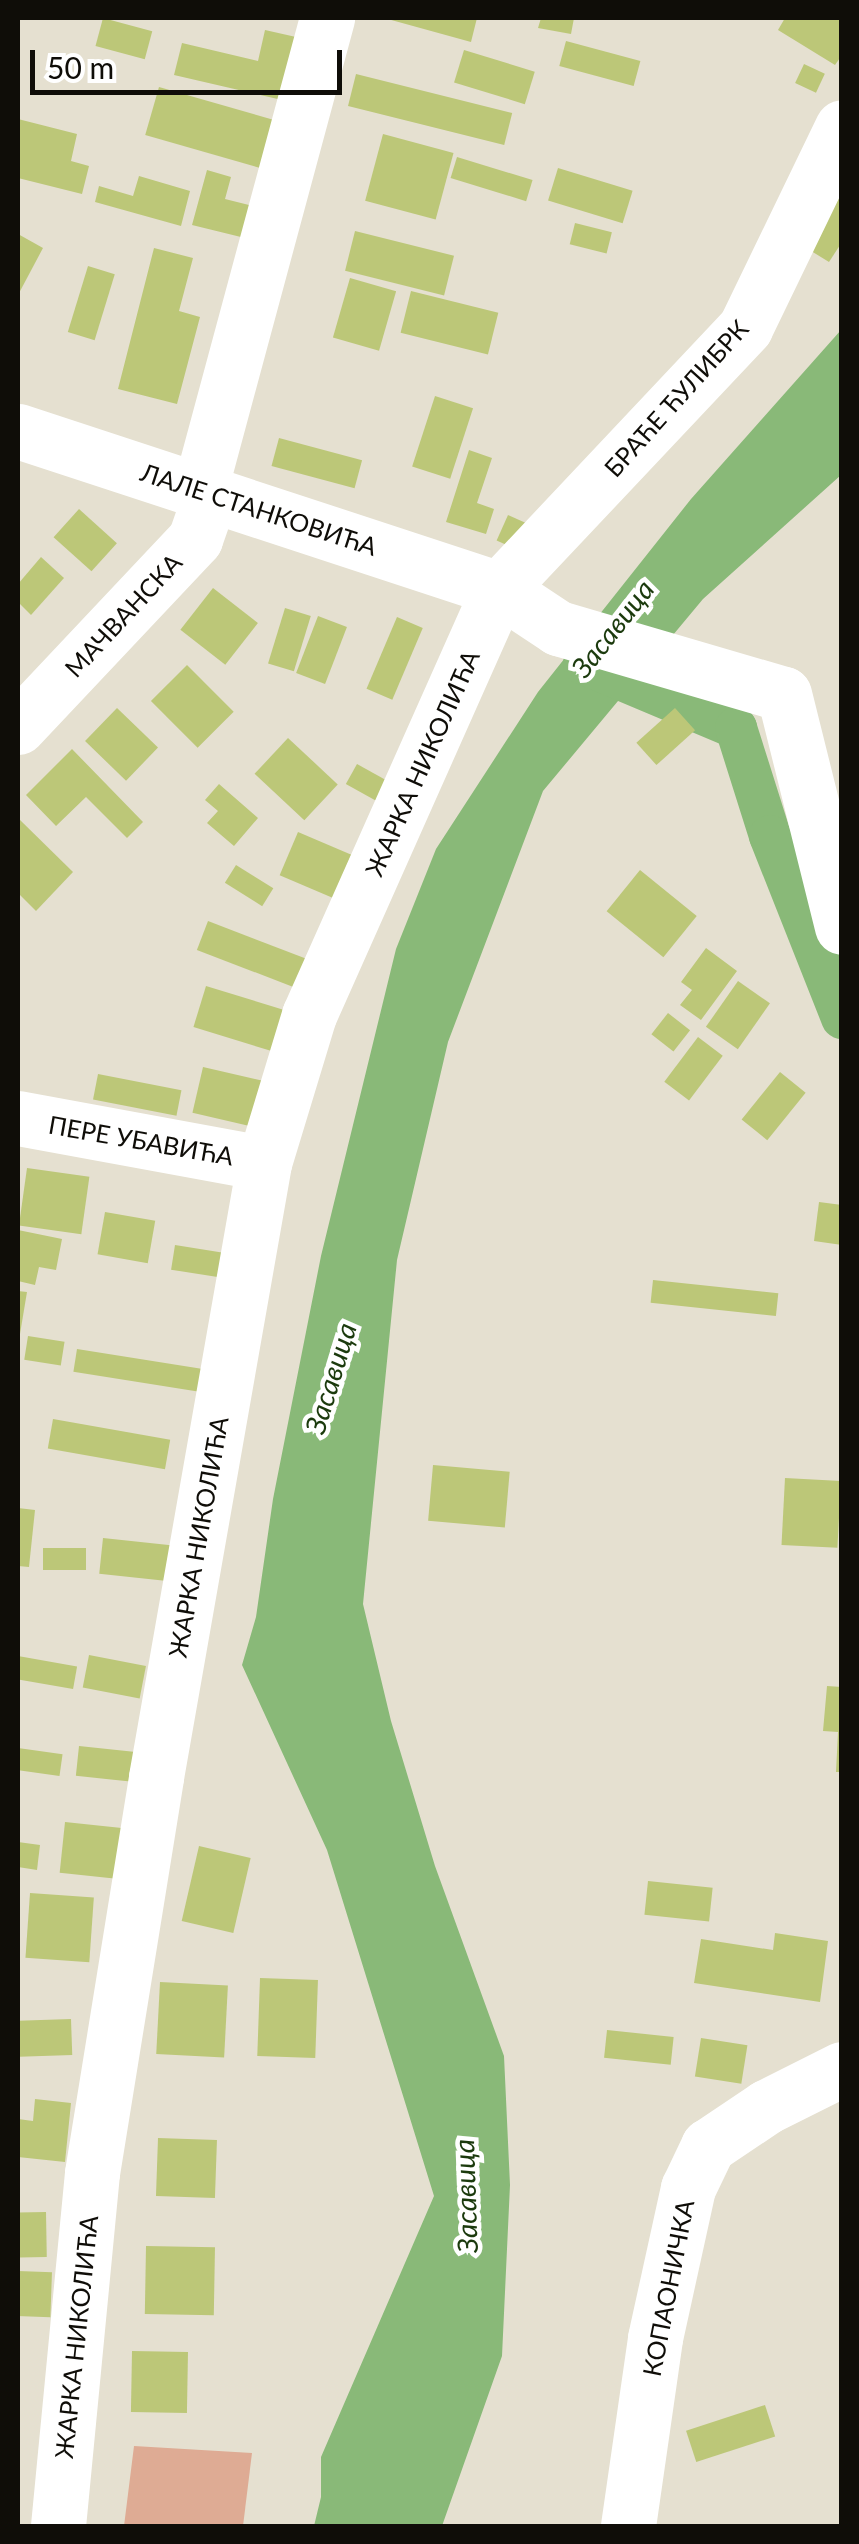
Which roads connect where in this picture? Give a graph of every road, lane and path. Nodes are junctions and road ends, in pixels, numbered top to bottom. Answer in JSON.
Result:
{"nodes":[{"id":1,"x":328,"y":18,"type":"edge"},
{"id":2,"x":842,"y":127,"type":"edge"},
{"id":3,"x":18,"y":431,"type":"edge"},
{"id":4,"x":205,"y":491,"type":"junction"},
{"id":5,"x":499,"y":589,"type":"junction"},
{"id":6,"x":18,"y":727,"type":"edge"},
{"id":7,"x":842,"y":926,"type":"edge"},
{"id":8,"x":18,"y":1118,"type":"edge"},
{"id":9,"x":264,"y":1162,"type":"junction"},
{"id":10,"x":842,"y":2069,"type":"edge"},
{"id":11,"x":58,"y":2526,"type":"edge"},
{"id":12,"x":628,"y":2526,"type":"edge"}],
"edges":[{"from":1,"to":4,"type":"street","name":"МАЧВАНСКА"},
{"from":2,"to":5,"type":"street","name":"БРАЋЕ ЋУЛИБРК"},
{"from":3,"to":4,"type":"street","name":"ЛАЛЕ СТАНКОВИЋА"},
{"from":4,"to":5,"type":"street","name":"ЛАЛЕ СТАНКОВИЋА"},
{"from":4,"to":6,"type":"street","name":"МАЧВАНСКА"},
{"from":5,"to":7,"type":"street","name":"ЛАЛЕ СТАНКОВИЋА"},
{"from":5,"to":9,"type":"street","name":"ЖАРКА НИКОЛИЋА"},
{"from":8,"to":9,"type":"street","name":"ПЕРЕ УБАВИЋА"},
{"from":9,"to":11,"type":"street","name":"ЖАРКА НИКОЛИЋА"},
{"from":10,"to":12,"type":"street","name":"КОПАОНИЧКА"}]}
